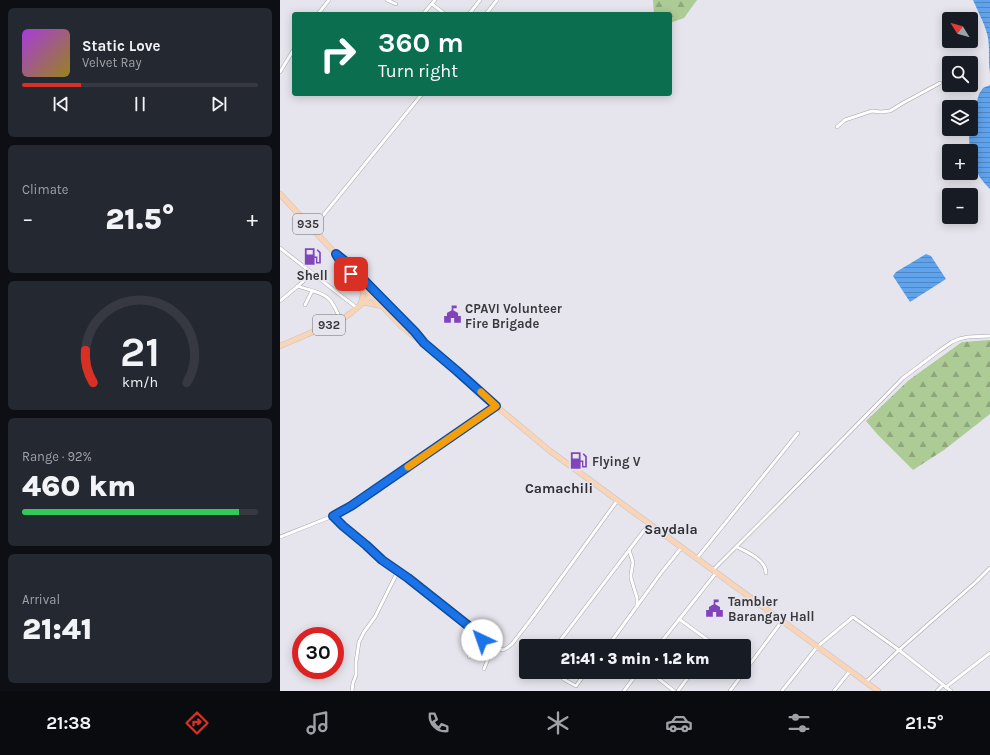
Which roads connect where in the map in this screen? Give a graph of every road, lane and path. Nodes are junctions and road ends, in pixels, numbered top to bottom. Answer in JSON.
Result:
{"nodes":[{"id":1,"x":329,"y":0,"type":"edge"},
{"id":2,"x":387,"y":0,"type":"edge"},
{"id":3,"x":435,"y":0,"type":"edge"},
{"id":4,"x":480,"y":0,"type":"edge"},
{"id":5,"x":497,"y":0,"type":"edge"},
{"id":6,"x":396,"y":4,"type":"dead end"},
{"id":7,"x":432,"y":4,"type":"junction"},
{"id":8,"x":320,"y":12,"type":"edge"},
{"id":9,"x":425,"y":12,"type":"edge"},
{"id":10,"x":442,"y":12,"type":"edge"},
{"id":11,"x":471,"y":12,"type":"edge"},
{"id":12,"x":488,"y":12,"type":"edge"},
{"id":13,"x":292,"y":52,"type":"edge"},
{"id":14,"x":280,"y":72,"type":"edge"},
{"id":15,"x":940,"y":83,"type":"dead end"},
{"id":16,"x":420,"y":96,"type":"edge"},
{"id":17,"x":837,"y":127,"type":"dead end"},
{"id":18,"x":280,"y":194,"type":"edge"},
{"id":19,"x":312,"y":229,"type":"junction"},
{"id":20,"x":280,"y":248,"type":"edge"},
{"id":21,"x":284,"y":251,"type":"junction"},
{"id":22,"x":336,"y":254,"type":"junction"},
{"id":23,"x":280,"y":255,"type":"edge"},
{"id":24,"x":312,"y":273,"type":"junction"},
{"id":25,"x":361,"y":284,"type":"junction"},
{"id":26,"x":298,"y":286,"type":"junction"},
{"id":27,"x":312,"y":291,"type":"junction"},
{"id":28,"x":373,"y":293,"type":"junction"},
{"id":29,"x":280,"y":301,"type":"edge"},
{"id":30,"x":362,"y":303,"type":"junction"},
{"id":31,"x":305,"y":305,"type":"dead end"},
{"id":32,"x":382,"y":306,"type":"junction"},
{"id":33,"x":357,"y":308,"type":"junction"},
{"id":34,"x":341,"y":320,"type":"junction"},
{"id":35,"x":990,"y":336,"type":"edge"},
{"id":36,"x":424,"y":343,"type":"junction"},
{"id":37,"x":280,"y":346,"type":"edge"},
{"id":38,"x":496,"y":406,"type":"junction"},
{"id":39,"x":798,"y":434,"type":"dead end"},
{"id":40,"x":617,"y":501,"type":"junction"},
{"id":41,"x":333,"y":516,"type":"junction"},
{"id":42,"x":649,"y":524,"type":"junction"},
{"id":43,"x":280,"y":537,"type":"edge"},
{"id":44,"x":682,"y":547,"type":"junction"},
{"id":45,"x":737,"y":547,"type":"junction"},
{"id":46,"x":629,"y":550,"type":"junction"},
{"id":47,"x":697,"y":558,"type":"junction"},
{"id":48,"x":990,"y":568,"type":"edge"},
{"id":49,"x":398,"y":571,"type":"junction"},
{"id":50,"x":714,"y":572,"type":"junction"},
{"id":51,"x":766,"y":573,"type":"dead end"},
{"id":52,"x":637,"y":606,"type":"junction"},
{"id":53,"x":679,"y":619,"type":"junction"},
{"id":54,"x":782,"y":621,"type":"junction"},
{"id":55,"x":484,"y":638,"type":"junction"},
{"id":56,"x":561,"y":639,"type":"edge"},
{"id":57,"x":614,"y":639,"type":"edge"},
{"id":58,"x":663,"y":639,"type":"edge"},
{"id":59,"x":704,"y":639,"type":"edge"},
{"id":60,"x":817,"y":647,"type":"junction"},
{"id":61,"x":497,"y":648,"type":"junction"},
{"id":62,"x":899,"y":650,"type":"junction"},
{"id":63,"x":990,"y":653,"type":"edge"},
{"id":64,"x":468,"y":657,"type":"dead end"},
{"id":65,"x":484,"y":668,"type":"dead end"},
{"id":66,"x":850,"y":671,"type":"junction"},
{"id":67,"x":564,"y":679,"type":"edge"},
{"id":68,"x":581,"y":679,"type":"edge"},
{"id":69,"x":633,"y":679,"type":"edge"},
{"id":70,"x":659,"y":679,"type":"edge"},
{"id":71,"x":687,"y":679,"type":"edge"},
{"id":72,"x":866,"y":682,"type":"junction"},
{"id":73,"x":943,"y":685,"type":"junction"},
{"id":74,"x":946,"y":687,"type":"junction"},
{"id":75,"x":352,"y":691,"type":"edge"},
{"id":76,"x":624,"y":691,"type":"edge"},
{"id":77,"x":674,"y":691,"type":"edge"},
{"id":78,"x":678,"y":691,"type":"edge"},
{"id":79,"x":730,"y":691,"type":"edge"},
{"id":80,"x":782,"y":691,"type":"edge"},
{"id":81,"x":834,"y":691,"type":"edge"},
{"id":82,"x":878,"y":691,"type":"edge"},
{"id":83,"x":937,"y":691,"type":"edge"},
{"id":84,"x":951,"y":691,"type":"edge"}],
"edges":[{"from":1,"to":8,"type":"street"},
{"from":2,"to":6,"type":"street"},
{"from":3,"to":7,"type":"street"},
{"from":4,"to":11,"type":"street"},
{"from":5,"to":12,"type":"street"},
{"from":7,"to":9,"type":"street"},
{"from":7,"to":10,"type":"street"},
{"from":13,"to":14,"type":"street"},
{"from":15,"to":17,"type":"street"},
{"from":16,"to":19,"type":"street"},
{"from":18,"to":19,"type":"main road","number":"935"},
{"from":19,"to":22,"type":"main road","number":"935"},
{"from":20,"to":21,"type":"street"},
{"from":21,"to":23,"type":"street"},
{"from":21,"to":24,"type":"street"},
{"from":22,"to":25,"type":"main road","number":"935"},
{"from":22,"to":28,"type":"main road","number":"935"},
{"from":24,"to":26,"type":"street"},
{"from":24,"to":33,"type":"street"},
{"from":25,"to":28,"type":"main road","number":"935"},
{"from":25,"to":30,"type":"main road"},
{"from":26,"to":27,"type":"street"},
{"from":26,"to":29,"type":"street"},
{"from":27,"to":31,"type":"street"},
{"from":27,"to":34,"type":"street"},
{"from":28,"to":30,"type":"main road","number":"932"},
{"from":28,"to":32,"type":"main road","number":"935"},
{"from":28,"to":36,"type":"main road","number":"935"},
{"from":30,"to":32,"type":"main road"},
{"from":30,"to":33,"type":"main road","number":"932"},
{"from":32,"to":36,"type":"main road","number":"935"},
{"from":33,"to":34,"type":"main road","number":"932"},
{"from":34,"to":37,"type":"main road","number":"932"},
{"from":35,"to":45,"type":"street"},
{"from":36,"to":38,"type":"main road","number":"935"},
{"from":38,"to":40,"type":"main road","number":"935"},
{"from":38,"to":41,"type":"street"},
{"from":39,"to":47,"type":"street"},
{"from":40,"to":42,"type":"main road","number":"935"},
{"from":40,"to":61,"type":"street"},
{"from":41,"to":43,"type":"street"},
{"from":41,"to":49,"type":"street"},
{"from":42,"to":44,"type":"main road","number":"935"},
{"from":42,"to":46,"type":"street"},
{"from":44,"to":47,"type":"main road","number":"935"},
{"from":44,"to":52,"type":"street"},
{"from":45,"to":50,"type":"street"},
{"from":45,"to":51,"type":"street"},
{"from":46,"to":52,"type":"street"},
{"from":46,"to":56,"type":"street"},
{"from":47,"to":50,"type":"main road","number":"935"},
{"from":48,"to":62,"type":"street"},
{"from":49,"to":55,"type":"street"},
{"from":49,"to":75,"type":"street"},
{"from":50,"to":53,"type":"street"},
{"from":50,"to":54,"type":"main road","number":"935"},
{"from":52,"to":57,"type":"street"},
{"from":53,"to":58,"type":"street"},
{"from":53,"to":59,"type":"street"},
{"from":54,"to":60,"type":"main road","number":"935"},
{"from":54,"to":79,"type":"street"},
{"from":55,"to":61,"type":"street"},
{"from":55,"to":64,"type":"street"},
{"from":60,"to":62,"type":"street"},
{"from":60,"to":66,"type":"main road","number":"935"},
{"from":60,"to":80,"type":"street"},
{"from":61,"to":65,"type":"street"},
{"from":62,"to":72,"type":"street"},
{"from":62,"to":73,"type":"street"},
{"from":63,"to":74,"type":"street"},
{"from":66,"to":72,"type":"main road","number":"935"},
{"from":66,"to":81,"type":"street"},
{"from":67,"to":68,"type":"street"},
{"from":69,"to":76,"type":"street"},
{"from":70,"to":77,"type":"street"},
{"from":71,"to":78,"type":"street"},
{"from":72,"to":82,"type":"main road","number":"935"},
{"from":73,"to":74,"type":"street"},
{"from":73,"to":83,"type":"street"},
{"from":74,"to":84,"type":"street"}]}
